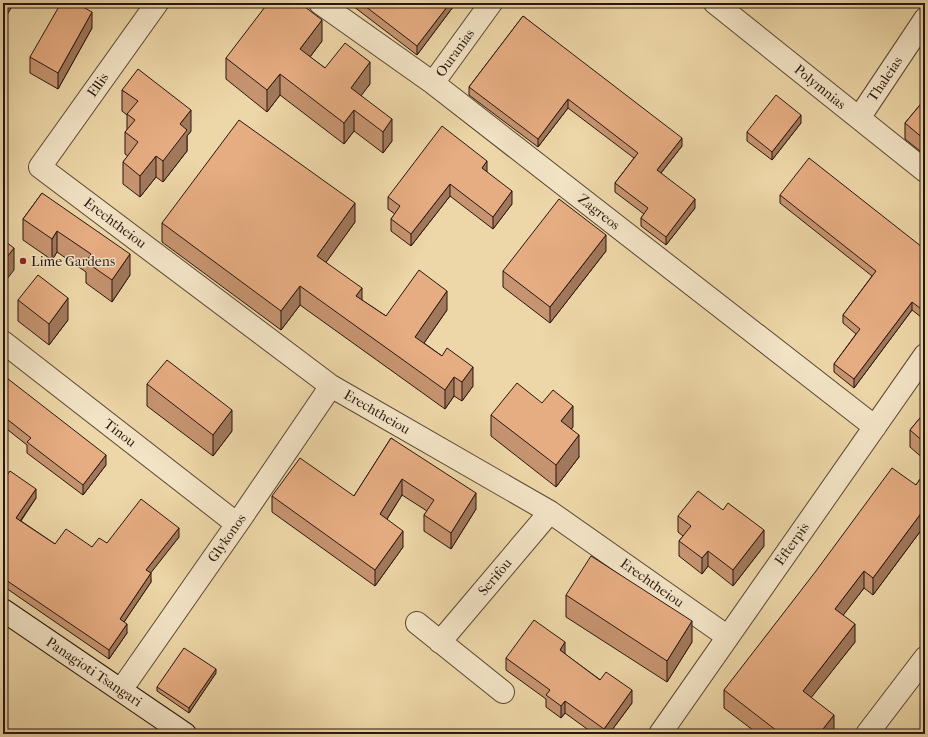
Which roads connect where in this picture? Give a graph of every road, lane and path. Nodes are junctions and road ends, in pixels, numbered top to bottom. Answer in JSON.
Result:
{"nodes":[{"id":1,"x":157,"y":3,"type":"edge"},
{"id":2,"x":320,"y":3,"type":"edge"},
{"id":3,"x":491,"y":3,"type":"edge"},
{"id":4,"x":715,"y":3,"type":"edge"},
{"id":5,"x":925,"y":19,"type":"edge"},
{"id":6,"x":433,"y":83,"type":"junction"},
{"id":7,"x":859,"y":118,"type":"junction"},
{"id":8,"x":40,"y":167,"type":"joint"},
{"id":9,"x":925,"y":171,"type":"edge"},
{"id":10,"x":3,"y":342,"type":"edge"},
{"id":11,"x":925,"y":355,"type":"edge"},
{"id":12,"x":331,"y":386,"type":"junction"},
{"id":13,"x":875,"y":426,"type":"junction"},
{"id":14,"x":550,"y":512,"type":"junction"},
{"id":15,"x":238,"y":524,"type":"junction"},
{"id":16,"x":3,"y":610,"type":"edge"},
{"id":17,"x":417,"y":623,"type":"dead end"},
{"id":18,"x":728,"y":637,"type":"junction"},
{"id":19,"x":440,"y":642,"type":"junction"},
{"id":20,"x":925,"y":658,"type":"edge"},
{"id":21,"x":121,"y":690,"type":"junction"},
{"id":22,"x":503,"y":692,"type":"dead end"},
{"id":23,"x":670,"y":731,"type":"edge"},
{"id":24,"x":185,"y":734,"type":"edge"},
{"id":25,"x":867,"y":734,"type":"edge"}],
"edges":[{"from":1,"to":8,"type":"street","name":"Ellis"},
{"from":2,"to":6,"type":"street","name":"Zagreos"},
{"from":3,"to":6,"type":"street","name":"Ouranias"},
{"from":4,"to":7,"type":"street","name":"Polymnias"},
{"from":5,"to":7,"type":"street","name":"Thaleias"},
{"from":6,"to":13,"type":"street","name":"Zagreos"},
{"from":7,"to":9,"type":"street","name":"Polymnias"},
{"from":8,"to":12,"type":"street","name":"Erechtheiou"},
{"from":10,"to":15,"type":"street","name":"Tinou"},
{"from":11,"to":13,"type":"street","name":"Efterpis"},
{"from":12,"to":14,"type":"street","name":"Erechtheiou"},
{"from":12,"to":15,"type":"street","name":"Glykonos"},
{"from":13,"to":18,"type":"street","name":"Efterpis"},
{"from":14,"to":18,"type":"street","name":"Erechtheiou"},
{"from":14,"to":19,"type":"street","name":"Serifou"},
{"from":15,"to":21,"type":"street","name":"Glykonos"},
{"from":16,"to":21,"type":"street","name":"Panagioti Tsangari"},
{"from":17,"to":19,"type":"street"},
{"from":18,"to":23,"type":"street","name":"Efterpis"},
{"from":19,"to":22,"type":"street"},
{"from":20,"to":25,"type":"street"},
{"from":21,"to":24,"type":"street","name":"Panagioti Tsangari"}]}
